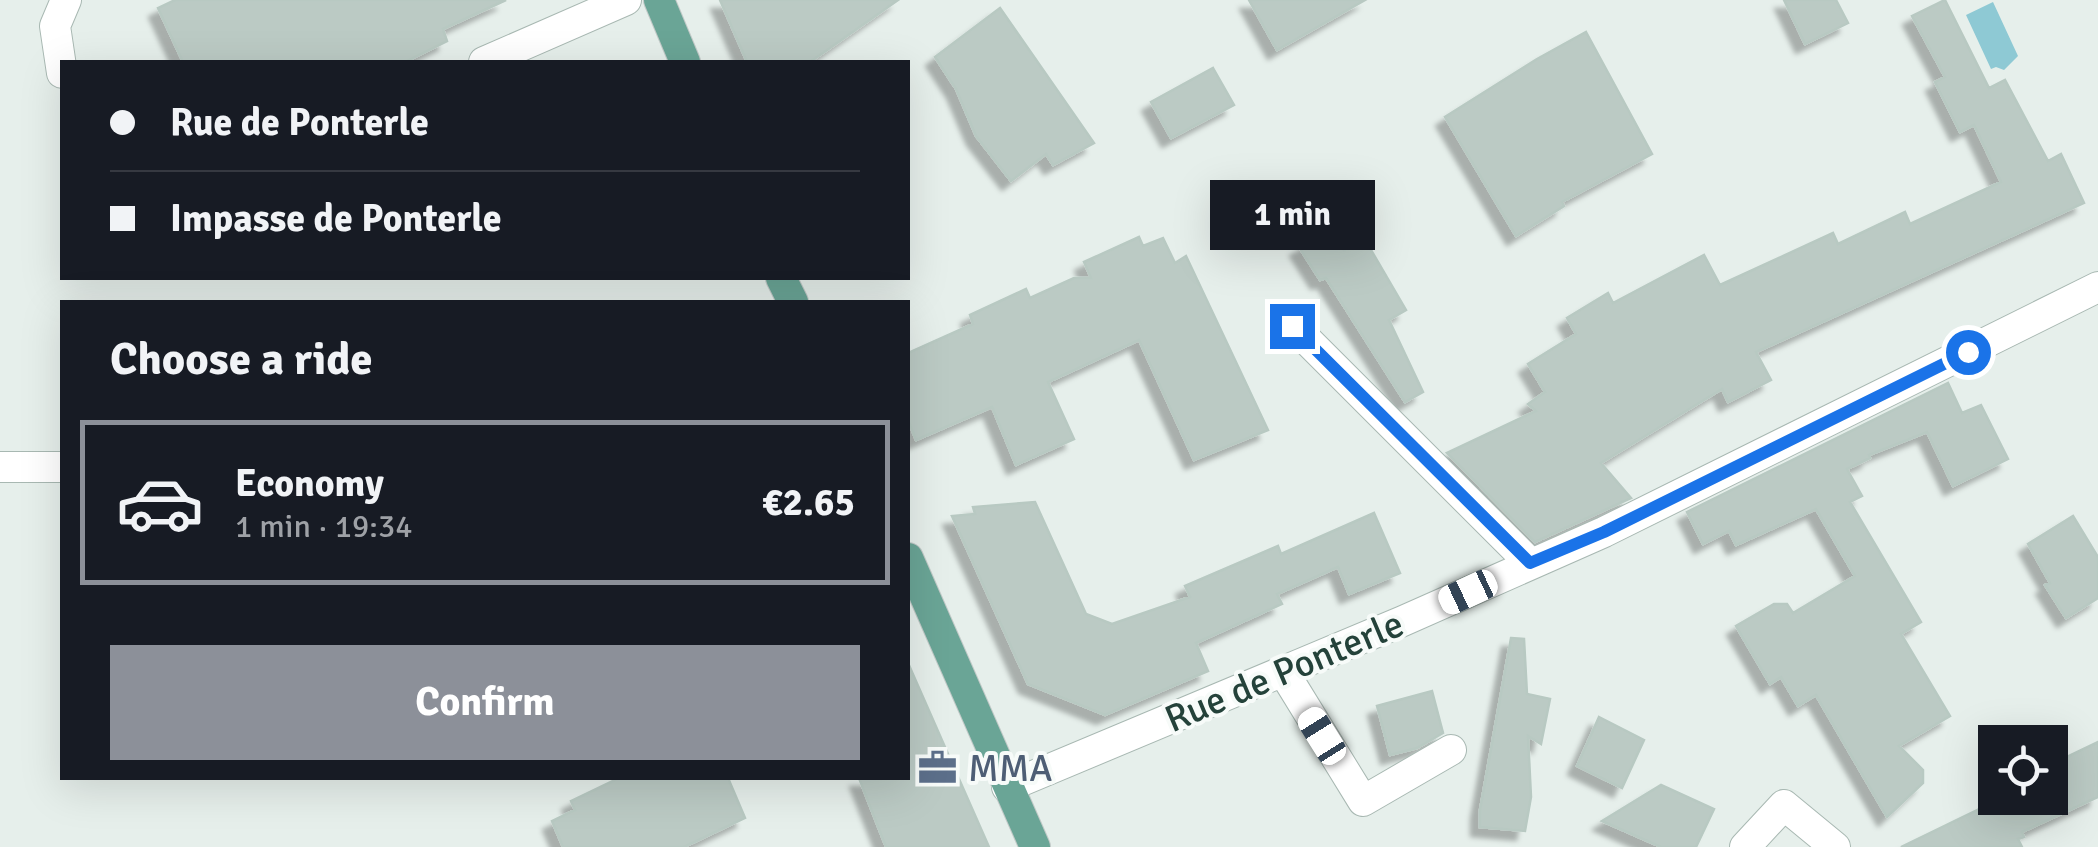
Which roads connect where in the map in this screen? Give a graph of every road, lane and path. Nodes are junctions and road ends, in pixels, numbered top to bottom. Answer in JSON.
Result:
{"nodes":[{"id":1,"x":626,"y":0,"type":"edge"},
{"id":2,"x":658,"y":0,"type":"edge"},
{"id":3,"x":61,"y":13,"type":"edge"},
{"id":4,"x":62,"y":60,"type":"edge"},
{"id":5,"x":489,"y":60,"type":"edge"},
{"id":6,"x":685,"y":60,"type":"edge"},
{"id":7,"x":2098,"y":287,"type":"edge"},
{"id":8,"x":1292,"y":326,"type":"dead end"},
{"id":9,"x":0,"y":468,"type":"edge"},
{"id":10,"x":60,"y":468,"type":"edge"},
{"id":11,"x":910,"y":563,"type":"edge"},
{"id":12,"x":1530,"y":563,"type":"junction"},
{"id":13,"x":1282,"y":672,"type":"junction"},
{"id":14,"x":1451,"y":750,"type":"dead end"},
{"id":15,"x":1007,"y":788,"type":"junction"},
{"id":16,"x":1034,"y":847,"type":"edge"},
{"id":17,"x":1745,"y":847,"type":"edge"},
{"id":18,"x":1834,"y":847,"type":"edge"}],
"edges":[{"from":1,"to":5,"type":"street"},
{"from":2,"to":6,"type":"main road"},
{"from":3,"to":4,"type":"street"},
{"from":7,"to":12,"type":"street","name":"Rue de Ponterle"},
{"from":8,"to":12,"type":"street"},
{"from":9,"to":10,"type":"street"},
{"from":11,"to":15,"type":"main road"},
{"from":12,"to":13,"type":"street","name":"Rue de Ponterle"},
{"from":13,"to":14,"type":"street"},
{"from":13,"to":15,"type":"street","name":"Rue de Ponterle"},
{"from":15,"to":16,"type":"main road"},
{"from":17,"to":18,"type":"street"}]}
